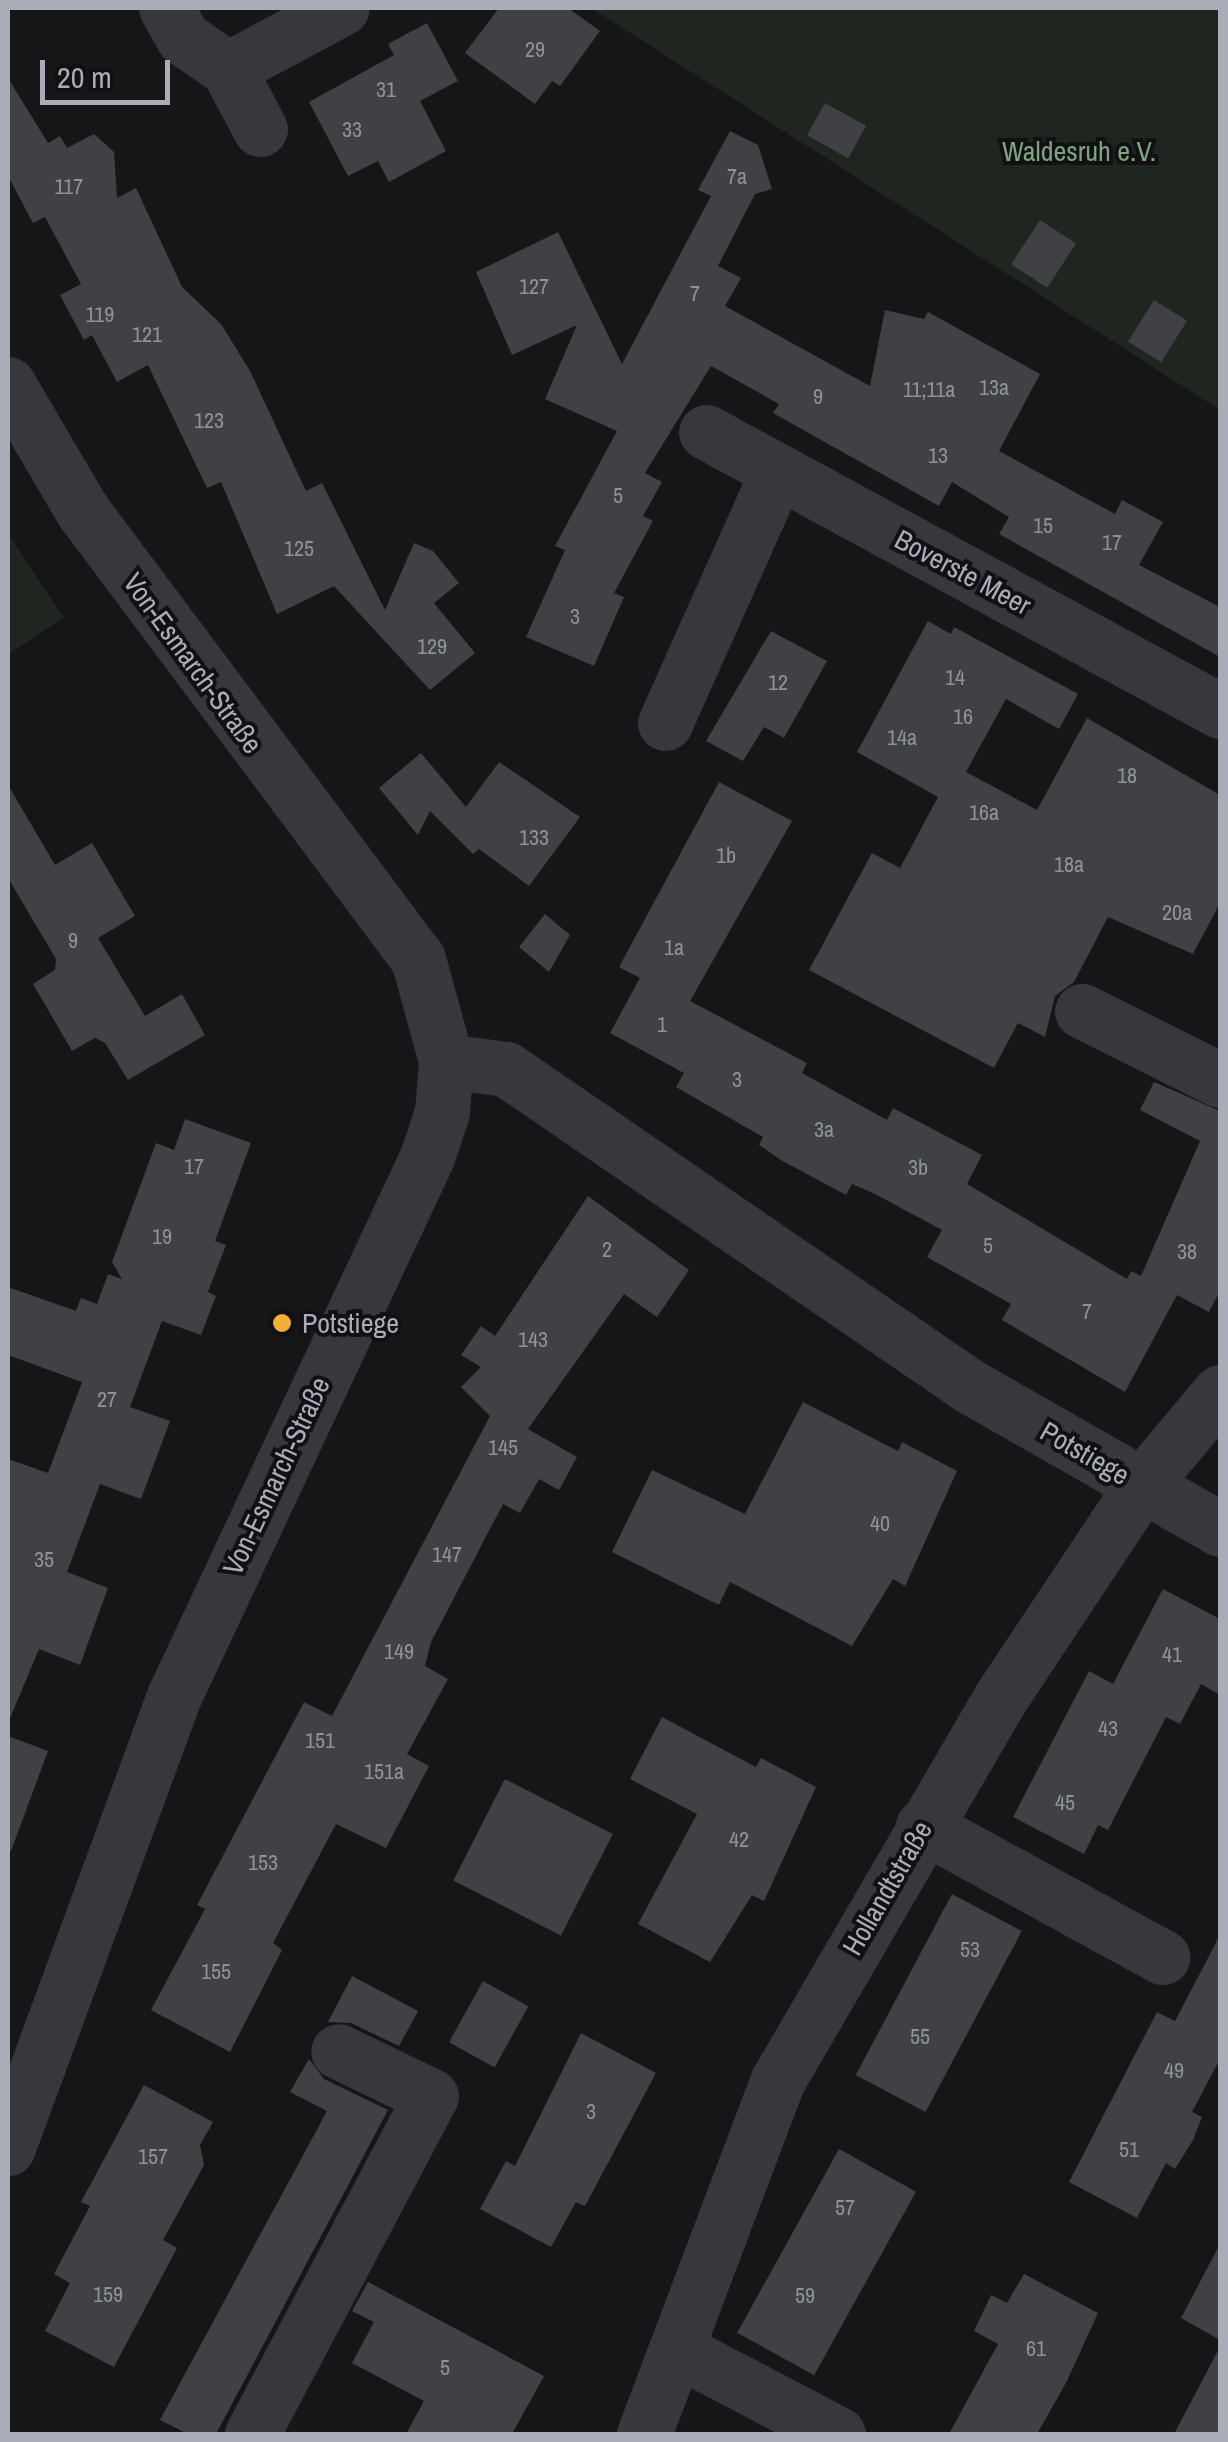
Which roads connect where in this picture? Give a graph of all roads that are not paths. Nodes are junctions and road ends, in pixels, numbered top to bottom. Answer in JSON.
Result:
{"nodes":[{"id":1,"x":166,"y":8,"type":"edge"},
{"id":2,"x":342,"y":8,"type":"edge"},
{"id":3,"x":228,"y":70,"type":"junction"},
{"id":4,"x":260,"y":128,"type":"dead end"},
{"id":5,"x":8,"y":384,"type":"edge"},
{"id":6,"x":706,"y":432,"type":"dead end"},
{"id":7,"x":778,"y":472,"type":"junction"},
{"id":8,"x":1220,"y":711,"type":"edge"},
{"id":9,"x":666,"y":723,"type":"dead end"},
{"id":10,"x":1082,"y":1011,"type":"dead end"},
{"id":11,"x":446,"y":1061,"type":"junction"},
{"id":12,"x":1220,"y":1080,"type":"edge"},
{"id":13,"x":1220,"y":1392,"type":"edge"},
{"id":14,"x":1141,"y":1486,"type":"junction"},
{"id":15,"x":1220,"y":1529,"type":"edge"},
{"id":16,"x":923,"y":1826,"type":"junction"},
{"id":17,"x":1162,"y":1957,"type":"dead end"},
{"id":18,"x":338,"y":2051,"type":"dead end"},
{"id":19,"x":8,"y":2148,"type":"edge"},
{"id":20,"x":676,"y":2349,"type":"junction"},
{"id":21,"x":252,"y":2434,"type":"edge"},
{"id":22,"x":644,"y":2434,"type":"edge"},
{"id":23,"x":838,"y":2434,"type":"edge"}],
"edges":[{"from":1,"to":3,"type":"street"},
{"from":2,"to":3,"type":"street"},
{"from":3,"to":4,"type":"street"},
{"from":5,"to":11,"type":"street","name":"Von-Esmarch-Straße"},
{"from":6,"to":7,"type":"street","name":"Boverste Meer"},
{"from":7,"to":8,"type":"street","name":"Boverste Meer"},
{"from":7,"to":9,"type":"street"},
{"from":10,"to":12,"type":"street"},
{"from":11,"to":14,"type":"street","name":"Potstiege"},
{"from":11,"to":19,"type":"street","name":"Von-Esmarch-Straße"},
{"from":13,"to":14,"type":"street","name":"Hollandtstraße"},
{"from":14,"to":15,"type":"street","name":"Potstiege"},
{"from":14,"to":16,"type":"street","name":"Hollandtstraße"},
{"from":16,"to":17,"type":"street"},
{"from":16,"to":20,"type":"street","name":"Hollandtstraße"},
{"from":18,"to":21,"type":"street"},
{"from":20,"to":22,"type":"street","name":"Hollandtstraße"},
{"from":20,"to":23,"type":"street"}]}
